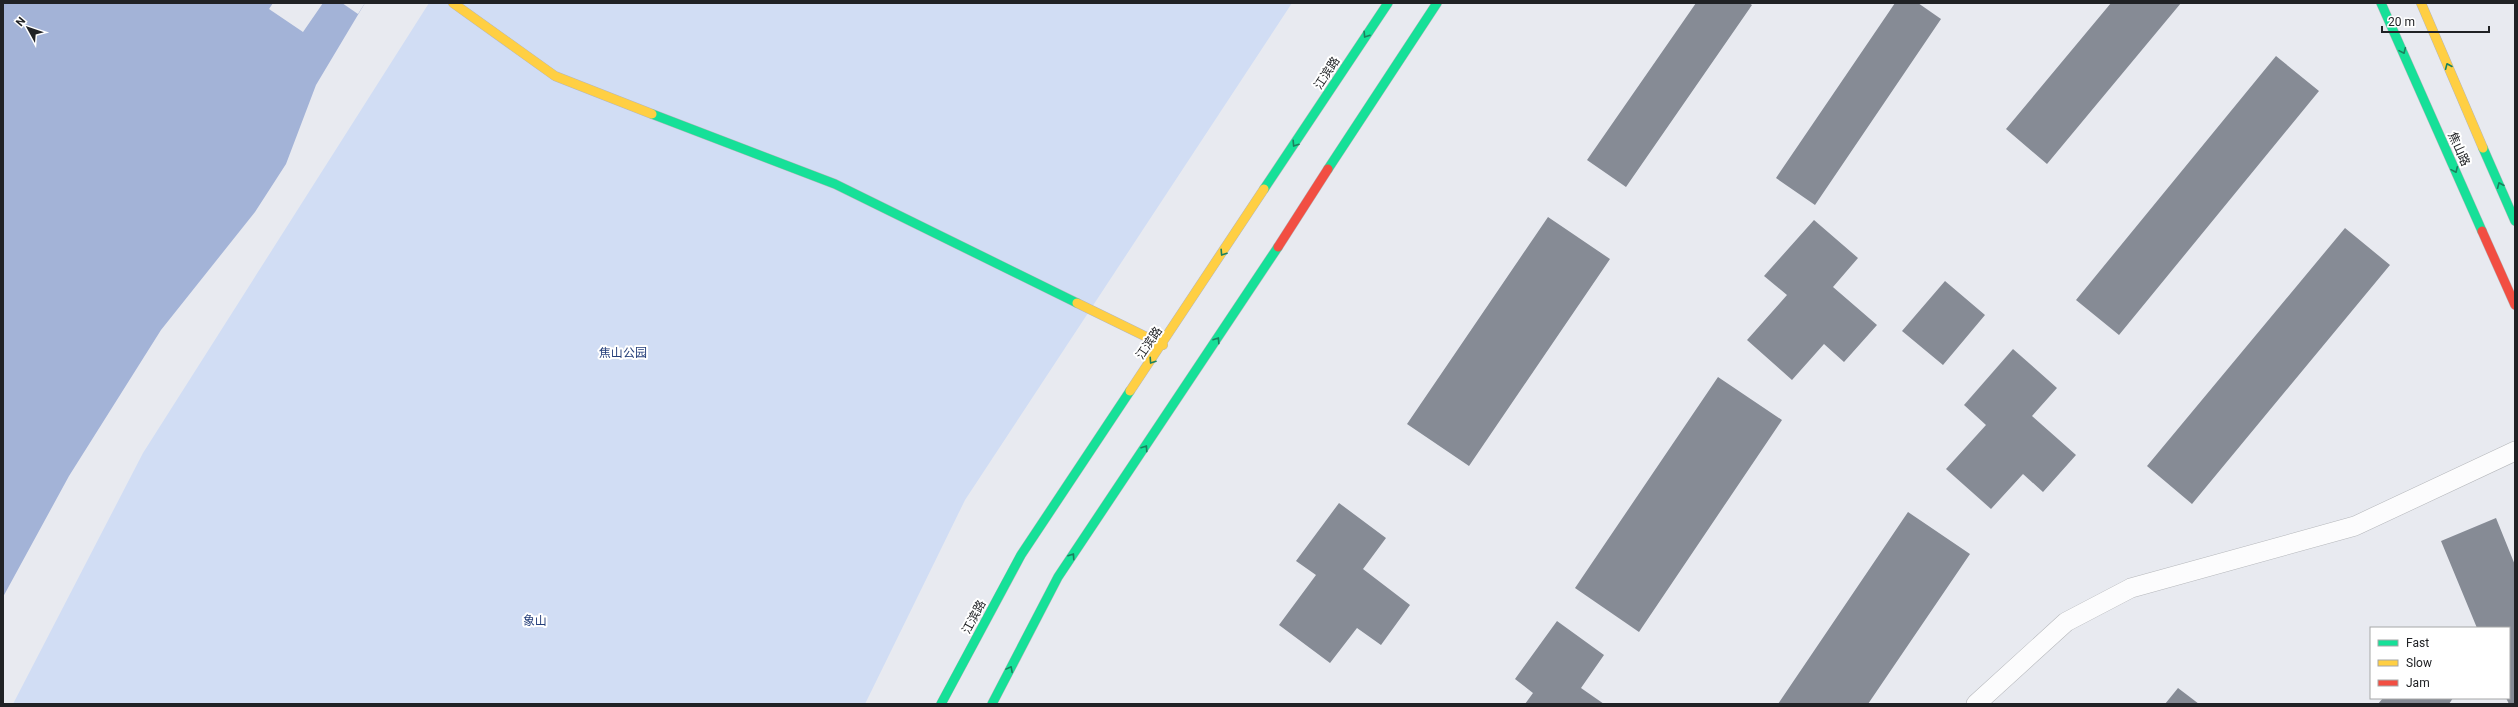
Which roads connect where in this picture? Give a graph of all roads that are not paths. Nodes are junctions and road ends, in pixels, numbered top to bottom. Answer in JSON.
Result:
{"nodes":[{"id":1,"x":453,"y":3,"type":"edge"},
{"id":2,"x":1388,"y":3,"type":"edge"},
{"id":3,"x":1437,"y":3,"type":"edge"},
{"id":4,"x":2381,"y":3,"type":"edge"},
{"id":5,"x":2421,"y":3,"type":"edge"},
{"id":6,"x":2515,"y":221,"type":"edge"},
{"id":7,"x":2515,"y":305,"type":"edge"},
{"id":8,"x":1162,"y":345,"type":"junction"},
{"id":9,"x":2515,"y":451,"type":"edge"},
{"id":10,"x":941,"y":704,"type":"edge"},
{"id":11,"x":992,"y":704,"type":"edge"},
{"id":12,"x":1976,"y":704,"type":"edge"}],
"edges":[{"from":1,"to":8,"type":"main road"},
{"from":2,"to":8,"type":"main road","name":"江滨路","one_way":true},
{"from":11,"to":3,"type":"main road","one_way":true},
{"from":4,"to":7,"type":"main road","name":"焦山路","one_way":true},
{"from":6,"to":5,"type":"main road","name":"焦山路","one_way":true},
{"from":8,"to":10,"type":"main road","name":"江滨路","one_way":true},
{"from":9,"to":12,"type":"lane"}]}
